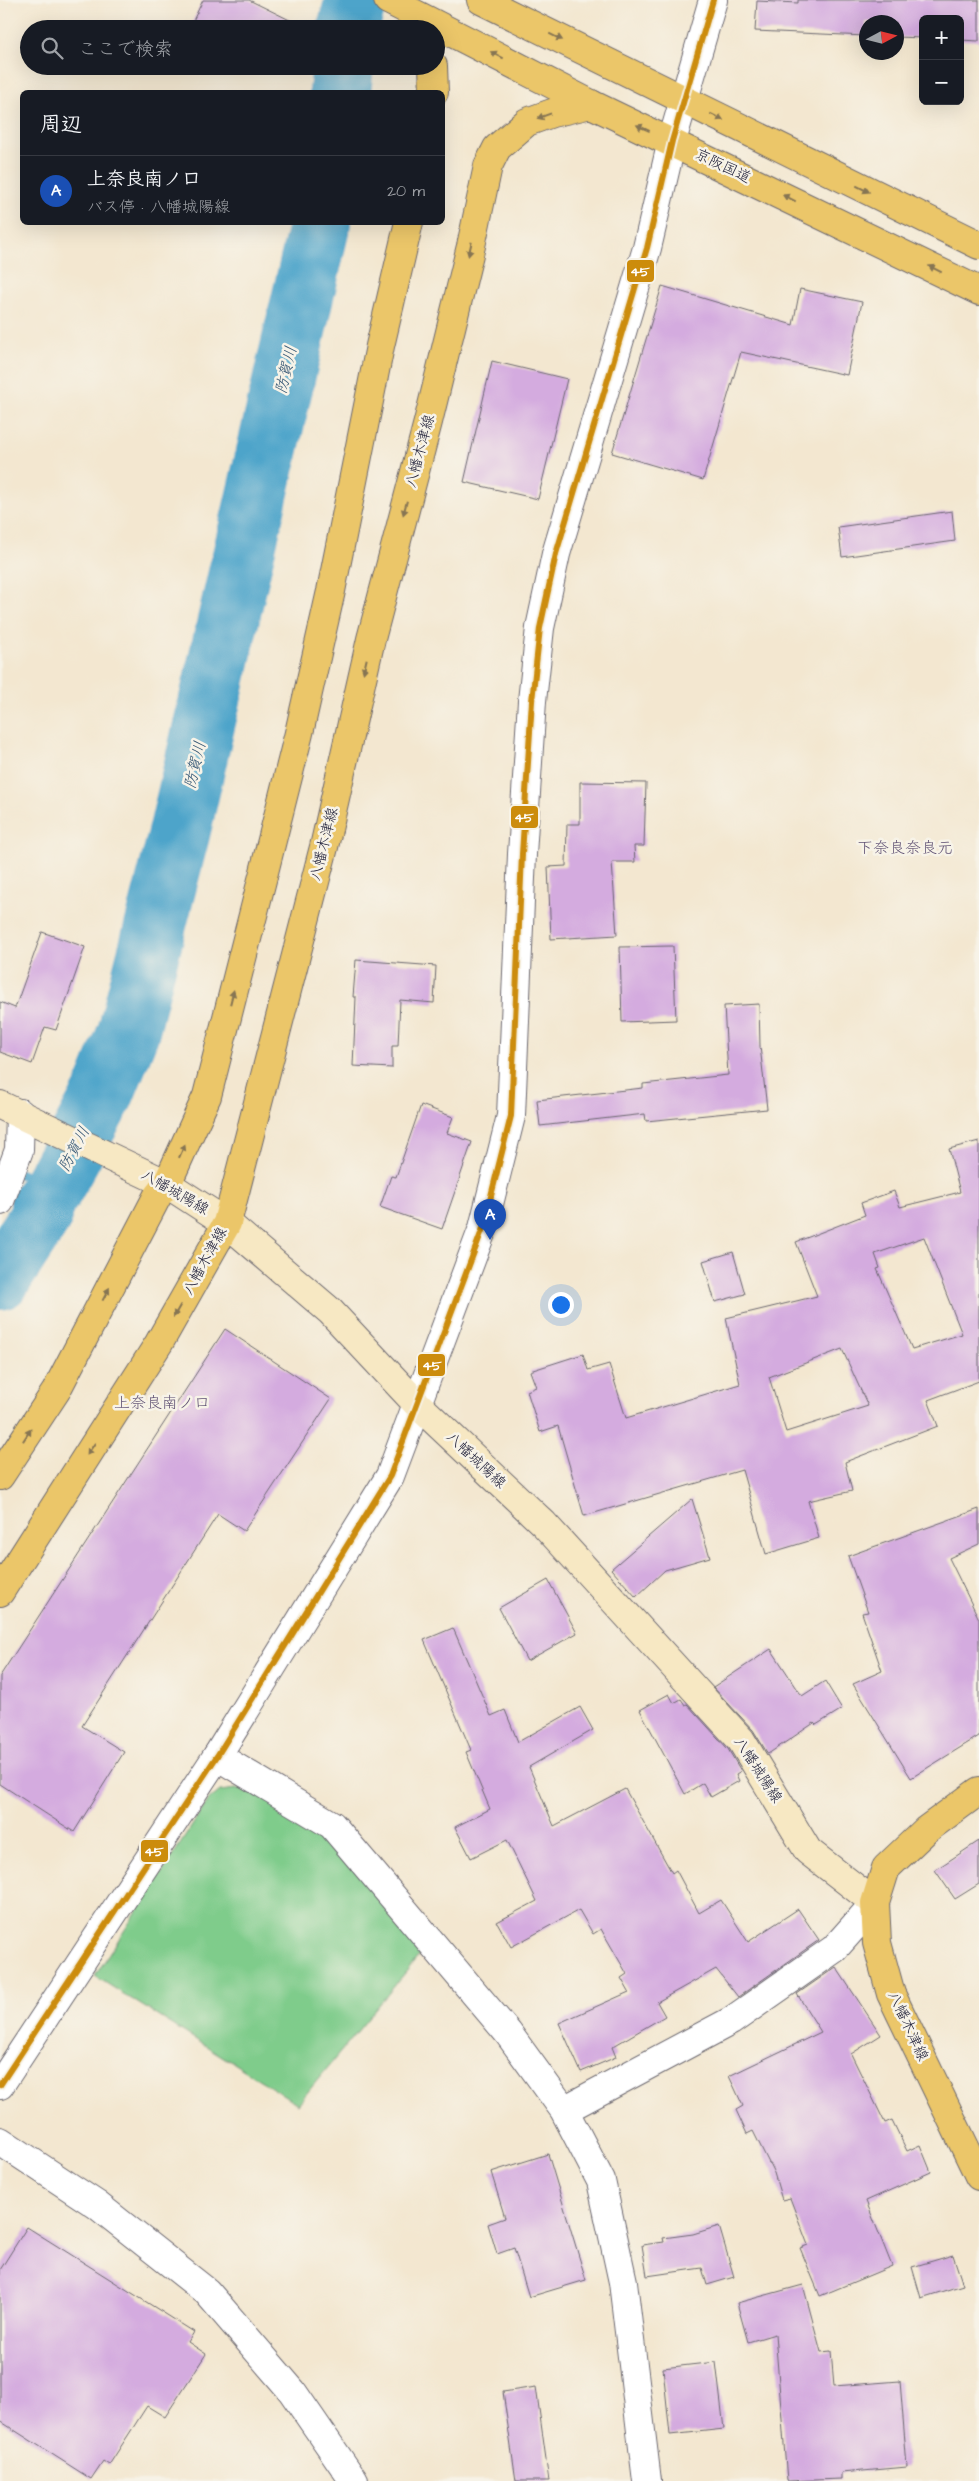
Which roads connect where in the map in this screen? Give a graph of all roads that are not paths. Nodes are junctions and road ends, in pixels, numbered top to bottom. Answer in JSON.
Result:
{"nodes":[{"id":1,"x":481,"y":0,"type":"edge"},
{"id":2,"x":713,"y":0,"type":"edge"},
{"id":3,"x":405,"y":12,"type":"edge"},
{"id":4,"x":421,"y":20,"type":"edge"},
{"id":5,"x":445,"y":32,"type":"edge"},
{"id":6,"x":433,"y":75,"type":"edge"},
{"id":7,"x":434,"y":90,"type":"edge"},
{"id":8,"x":683,"y":101,"type":"junction"},
{"id":9,"x":591,"y":104,"type":"junction"},
{"id":10,"x":672,"y":141,"type":"junction"},
{"id":11,"x":408,"y":225,"type":"edge"},
{"id":12,"x":979,"y":245,"type":"edge"},
{"id":13,"x":979,"y":291,"type":"edge"},
{"id":14,"x":10,"y":1109,"type":"edge"},
{"id":15,"x":167,"y":1184,"type":"junction"},
{"id":16,"x":0,"y":1202,"type":"edge"},
{"id":17,"x":227,"y":1222,"type":"junction"},
{"id":18,"x":417,"y":1404,"type":"junction"},
{"id":19,"x":0,"y":1476,"type":"edge"},
{"id":20,"x":0,"y":1592,"type":"edge"},
{"id":21,"x":217,"y":1756,"type":"junction"},
{"id":22,"x":979,"y":1791,"type":"edge"},
{"id":23,"x":875,"y":1903,"type":"junction"},
{"id":24,"x":0,"y":2084,"type":"edge"},
{"id":25,"x":564,"y":2110,"type":"junction"},
{"id":26,"x":0,"y":2141,"type":"edge"},
{"id":27,"x":979,"y":2176,"type":"edge"},
{"id":28,"x":354,"y":2481,"type":"edge"},
{"id":29,"x":646,"y":2481,"type":"edge"}],
"edges":[{"from":1,"to":8,"type":"main road","one_way":true},
{"from":2,"to":8,"type":"street"},
{"from":4,"to":3,"type":"main road","name":"京阪国道","one_way":true},
{"from":9,"to":5,"type":"main road","name":"京阪国道","one_way":true},
{"from":6,"to":7,"type":"main road"},
{"from":8,"to":10,"type":"street"},
{"from":8,"to":12,"type":"main road","one_way":true},
{"from":10,"to":9,"type":"main road","name":"京阪国道","one_way":true},
{"from":9,"to":17,"type":"main road","name":"八幡木津線","one_way":true},
{"from":13,"to":10,"type":"main road","name":"京阪国道","one_way":true},
{"from":10,"to":18,"type":"street"},
{"from":15,"to":11,"type":"main road","one_way":true},
{"from":14,"to":15,"type":"main road","name":"八幡城陽線"},
{"from":14,"to":16,"type":"street"},
{"from":15,"to":17,"type":"main road","name":"八幡城陽線"},
{"from":19,"to":15,"type":"main road","one_way":true},
{"from":17,"to":18,"type":"main road","name":"八幡城陽線"},
{"from":17,"to":20,"type":"main road","name":"八幡木津線","one_way":true},
{"from":18,"to":21,"type":"street"},
{"from":18,"to":23,"type":"main road","name":"八幡城陽線"},
{"from":21,"to":24,"type":"street"},
{"from":21,"to":25,"type":"street"},
{"from":22,"to":23,"type":"main road","name":"八幡木津線"},
{"from":23,"to":25,"type":"street"},
{"from":23,"to":27,"type":"main road","name":"八幡木津線"},
{"from":25,"to":29,"type":"street"},
{"from":26,"to":28,"type":"street"}]}
